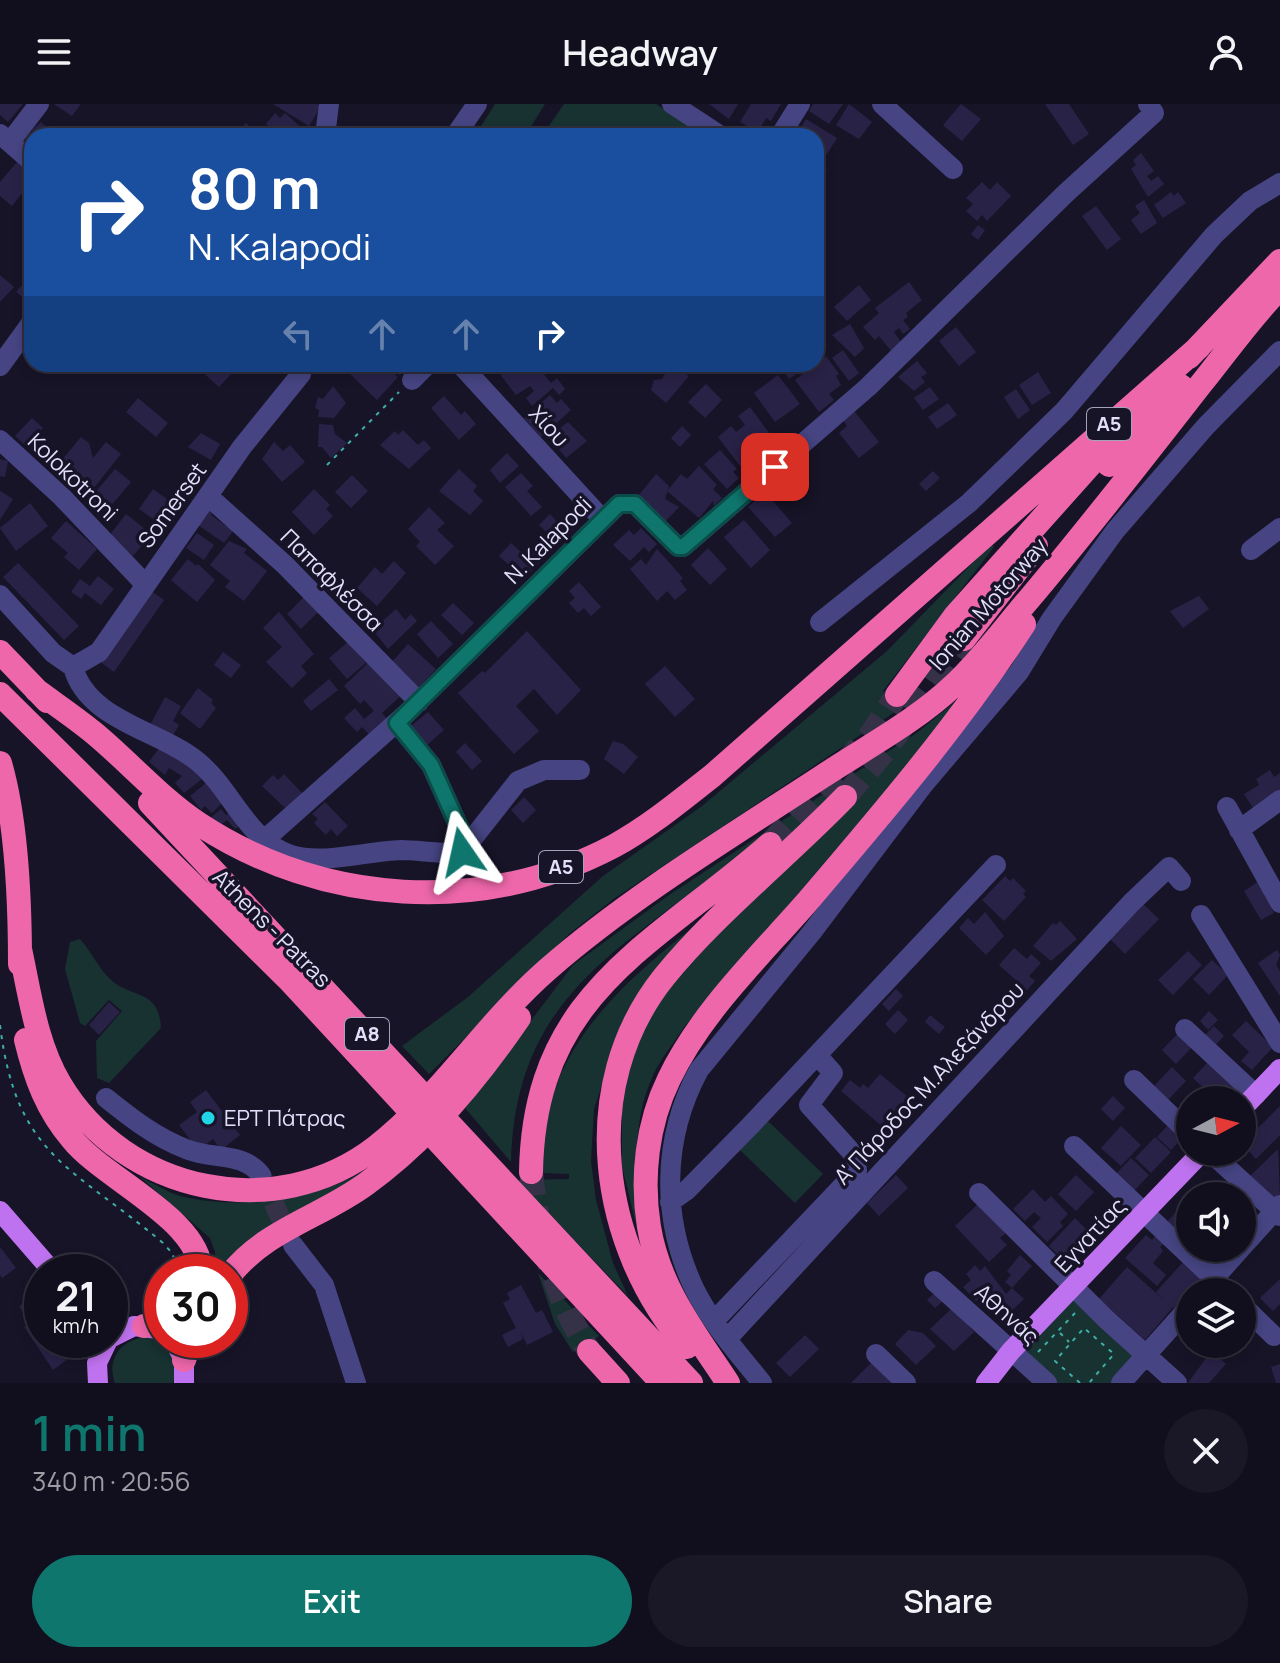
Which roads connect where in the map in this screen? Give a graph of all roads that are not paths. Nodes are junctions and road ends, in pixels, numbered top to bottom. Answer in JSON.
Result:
{"nodes":[{"id":1,"x":39,"y":104,"type":"edge"},
{"id":2,"x":329,"y":104,"type":"edge"},
{"id":3,"x":477,"y":104,"type":"edge"},
{"id":4,"x":672,"y":104,"type":"edge"},
{"id":5,"x":800,"y":104,"type":"edge"},
{"id":6,"x":882,"y":104,"type":"edge"},
{"id":7,"x":1151,"y":108,"type":"edge"},
{"id":8,"x":326,"y":128,"type":"edge"},
{"id":9,"x":460,"y":128,"type":"edge"},
{"id":10,"x":709,"y":128,"type":"edge"},
{"id":11,"x":785,"y":128,"type":"edge"},
{"id":12,"x":5,"y":138,"type":"edge"},
{"id":13,"x":24,"y":155,"type":"edge"},
{"id":14,"x":953,"y":169,"type":"dead end"},
{"id":15,"x":1280,"y":183,"type":"edge"},
{"id":16,"x":1280,"y":261,"type":"edge"},
{"id":17,"x":1274,"y":294,"type":"edge"},
{"id":18,"x":24,"y":333,"type":"edge"},
{"id":19,"x":1199,"y":347,"type":"junction"},
{"id":20,"x":1280,"y":351,"type":"edge"},
{"id":21,"x":0,"y":366,"type":"edge"},
{"id":22,"x":303,"y":372,"type":"edge"},
{"id":23,"x":420,"y":372,"type":"edge"},
{"id":24,"x":467,"y":372,"type":"edge"},
{"id":25,"x":412,"y":380,"type":"road end"},
{"id":26,"x":0,"y":440,"type":"edge"},
{"id":27,"x":208,"y":496,"type":"junction"},
{"id":28,"x":603,"y":520,"type":"junction"},
{"id":29,"x":1280,"y":528,"type":"edge"},
{"id":30,"x":1077,"y":542,"type":"junction"},
{"id":31,"x":1251,"y":550,"type":"dead end"},
{"id":32,"x":145,"y":584,"type":"junction"},
{"id":33,"x":0,"y":595,"type":"edge"},
{"id":34,"x":820,"y":622,"type":"dead end"},
{"id":35,"x":964,"y":639,"type":"tunnel mouth"},
{"id":36,"x":0,"y":652,"type":"edge"},
{"id":37,"x":73,"y":667,"type":"junction"},
{"id":38,"x":36,"y":690,"type":"junction"},
{"id":39,"x":0,"y":694,"type":"edge"},
{"id":40,"x":897,"y":695,"type":"tunnel mouth"},
{"id":41,"x":419,"y":702,"type":"junction"},
{"id":42,"x":397,"y":723,"type":"junction"},
{"id":43,"x":0,"y":763,"type":"edge"},
{"id":44,"x":580,"y":770,"type":"dead end"},
{"id":45,"x":845,"y":797,"type":"tunnel mouth"},
{"id":46,"x":1280,"y":800,"type":"edge"},
{"id":47,"x":1227,"y":807,"type":"dead end"},
{"id":48,"x":1239,"y":830,"type":"junction"},
{"id":49,"x":263,"y":841,"type":"junction"},
{"id":50,"x":770,"y":844,"type":"tunnel mouth"},
{"id":51,"x":468,"y":847,"type":"junction"},
{"id":52,"x":996,"y":865,"type":"dead end"},
{"id":53,"x":1177,"y":875,"type":"dead end"},
{"id":54,"x":1280,"y":903,"type":"edge"},
{"id":55,"x":1201,"y":915,"type":"dead end"},
{"id":56,"x":20,"y":949,"type":"junction"},
{"id":57,"x":1185,"y":1029,"type":"dead end"},
{"id":58,"x":1280,"y":1043,"type":"edge"},
{"id":59,"x":818,"y":1056,"type":"junction"},
{"id":60,"x":1280,"y":1069,"type":"edge"},
{"id":61,"x":1134,"y":1080,"type":"dead end"},
{"id":62,"x":1235,"y":1086,"type":"edge"},
{"id":63,"x":1256,"y":1095,"type":"edge"},
{"id":64,"x":106,"y":1098,"type":"dead end"},
{"id":65,"x":1176,"y":1120,"type":"edge"},
{"id":66,"x":1074,"y":1146,"type":"dead end"},
{"id":67,"x":384,"y":1155,"type":"junction"},
{"id":68,"x":1188,"y":1166,"type":"edge"},
{"id":69,"x":1226,"y":1166,"type":"edge"},
{"id":70,"x":531,"y":1172,"type":"tunnel mouth"},
{"id":71,"x":261,"y":1175,"type":"tunnel mouth"},
{"id":72,"x":979,"y":1193,"type":"dead end"},
{"id":73,"x":670,"y":1202,"type":"junction"},
{"id":74,"x":0,"y":1211,"type":"edge"},
{"id":75,"x":1278,"y":1211,"type":"edge"},
{"id":76,"x":1144,"y":1212,"type":"junction"},
{"id":77,"x":1256,"y":1234,"type":"edge"},
{"id":78,"x":293,"y":1245,"type":"tunnel mouth"},
{"id":79,"x":37,"y":1254,"type":"edge"},
{"id":80,"x":197,"y":1254,"type":"edge"},
{"id":81,"x":248,"y":1258,"type":"edge"},
{"id":82,"x":1206,"y":1278,"type":"edge"},
{"id":83,"x":934,"y":1281,"type":"dead end"},
{"id":84,"x":1080,"y":1294,"type":"junction"},
{"id":85,"x":1256,"y":1319,"type":"edge"},
{"id":86,"x":714,"y":1321,"type":"junction"},
{"id":87,"x":1176,"y":1322,"type":"edge"},
{"id":88,"x":1274,"y":1336,"type":"dead end"},
{"id":89,"x":727,"y":1339,"type":"junction"},
{"id":90,"x":589,"y":1351,"type":"tunnel mouth"},
{"id":91,"x":876,"y":1354,"type":"dead end"},
{"id":92,"x":1145,"y":1356,"type":"junction"},
{"id":93,"x":1019,"y":1357,"type":"junction"},
{"id":94,"x":112,"y":1358,"type":"edge"},
{"id":95,"x":98,"y":1383,"type":"edge"},
{"id":96,"x":356,"y":1383,"type":"edge"},
{"id":97,"x":618,"y":1383,"type":"edge"},
{"id":98,"x":662,"y":1383,"type":"edge"},
{"id":99,"x":691,"y":1383,"type":"edge"},
{"id":100,"x":725,"y":1383,"type":"edge"},
{"id":101,"x":762,"y":1383,"type":"edge"},
{"id":102,"x":906,"y":1383,"type":"edge"},
{"id":103,"x":973,"y":1383,"type":"edge"},
{"id":104,"x":986,"y":1383,"type":"edge"},
{"id":105,"x":1047,"y":1383,"type":"edge"},
{"id":106,"x":1121,"y":1383,"type":"edge"},
{"id":107,"x":1177,"y":1383,"type":"edge"}],
"edges":[{"from":1,"to":12,"type":"street"},
{"from":2,"to":8,"type":"street"},
{"from":3,"to":9,"type":"street"},
{"from":4,"to":10,"type":"street"},
{"from":5,"to":11,"type":"street"},
{"from":6,"to":14,"type":"street"},
{"from":7,"to":28,"type":"street","name":"N. Kalapodi"},
{"from":12,"to":13,"type":"street"},
{"from":15,"to":34,"type":"street"},
{"from":16,"to":19,"type":"highway","number":"Α5"},
{"from":17,"to":30,"type":"highway","name":"Ionian Motorway","number":"Α5"},
{"from":17,"to":35,"type":"highway"},
{"from":18,"to":21,"type":"street"},
{"from":19,"to":38,"type":"highway","number":"Α5"},
{"from":19,"to":40,"type":"highway"},
{"from":20,"to":73,"type":"street"},
{"from":22,"to":27,"type":"street","name":"Somerset"},
{"from":23,"to":25,"type":"street"},
{"from":24,"to":28,"type":"street","name":"Χίου"},
{"from":26,"to":32,"type":"street","name":"Kolokotroni"},
{"from":27,"to":32,"type":"street","name":"Somerset"},
{"from":27,"to":41,"type":"street","name":"Παπαφλέσσα"},
{"from":28,"to":41,"type":"street","name":"N. Kalapodi"},
{"from":29,"to":31,"type":"street"},
{"from":30,"to":67,"type":"highway","name":"Ionian Motorway","number":"Α5"},
{"from":30,"to":100,"type":"highway"},
{"from":32,"to":37,"type":"street","name":"Somerset"},
{"from":33,"to":37,"type":"street"},
{"from":36,"to":38,"type":"highway","number":"Α5"},
{"from":37,"to":49,"type":"street"},
{"from":38,"to":99,"type":"highway","name":"Athens - Patras","number":"Α8"},
{"from":39,"to":98,"type":"highway","name":"Athens - Patras","number":"Α8"},
{"from":41,"to":42,"type":"street","name":"N. Kalapodi"},
{"from":42,"to":49,"type":"street","name":"N. Kalapodi"},
{"from":42,"to":51,"type":"street"},
{"from":43,"to":56,"type":"highway"},
{"from":44,"to":51,"type":"street"},
{"from":45,"to":100,"type":"highway"},
{"from":46,"to":48,"type":"street"},
{"from":47,"to":48,"type":"street"},
{"from":48,"to":54,"type":"street"},
{"from":49,"to":51,"type":"street"},
{"from":50,"to":70,"type":"highway"},
{"from":52,"to":59,"type":"street"},
{"from":53,"to":89,"type":"street","name":"Α' Πάροδος Μ.Αλεξάνδρου"},
{"from":55,"to":58,"type":"street"},
{"from":56,"to":67,"type":"highway"},
{"from":56,"to":80,"type":"highway"},
{"from":57,"to":62,"type":"street"},
{"from":59,"to":73,"type":"street"},
{"from":59,"to":86,"type":"street"},
{"from":60,"to":63,"type":"main road"},
{"from":61,"to":65,"type":"street"},
{"from":64,"to":71,"type":"street"},
{"from":66,"to":76,"type":"street"},
{"from":67,"to":81,"type":"highway"},
{"from":68,"to":76,"type":"main road","name":"Εγνατίας"},
{"from":69,"to":75,"type":"street"},
{"from":72,"to":84,"type":"street"},
{"from":73,"to":86,"type":"street"},
{"from":74,"to":79,"type":"main road"},
{"from":75,"to":77,"type":"street"},
{"from":76,"to":82,"type":"street"},
{"from":76,"to":84,"type":"main road","name":"Εγνατίας"},
{"from":78,"to":96,"type":"street"},
{"from":83,"to":93,"type":"street","name":"Αθηνάς"},
{"from":84,"to":92,"type":"street"},
{"from":84,"to":93,"type":"main road","name":"Εγνατίας"},
{"from":85,"to":88,"type":"street"},
{"from":86,"to":89,"type":"street"},
{"from":87,"to":92,"type":"street"},
{"from":89,"to":101,"type":"street"},
{"from":90,"to":97,"type":"highway"},
{"from":91,"to":102,"type":"street"},
{"from":92,"to":106,"type":"street"},
{"from":92,"to":107,"type":"street"},
{"from":93,"to":103,"type":"main road","name":"Εγνατίας"},
{"from":93,"to":104,"type":"main road","name":"Εγνατίας"},
{"from":93,"to":105,"type":"street","name":"Αθηνάς"},
{"from":94,"to":95,"type":"main road"}]}
